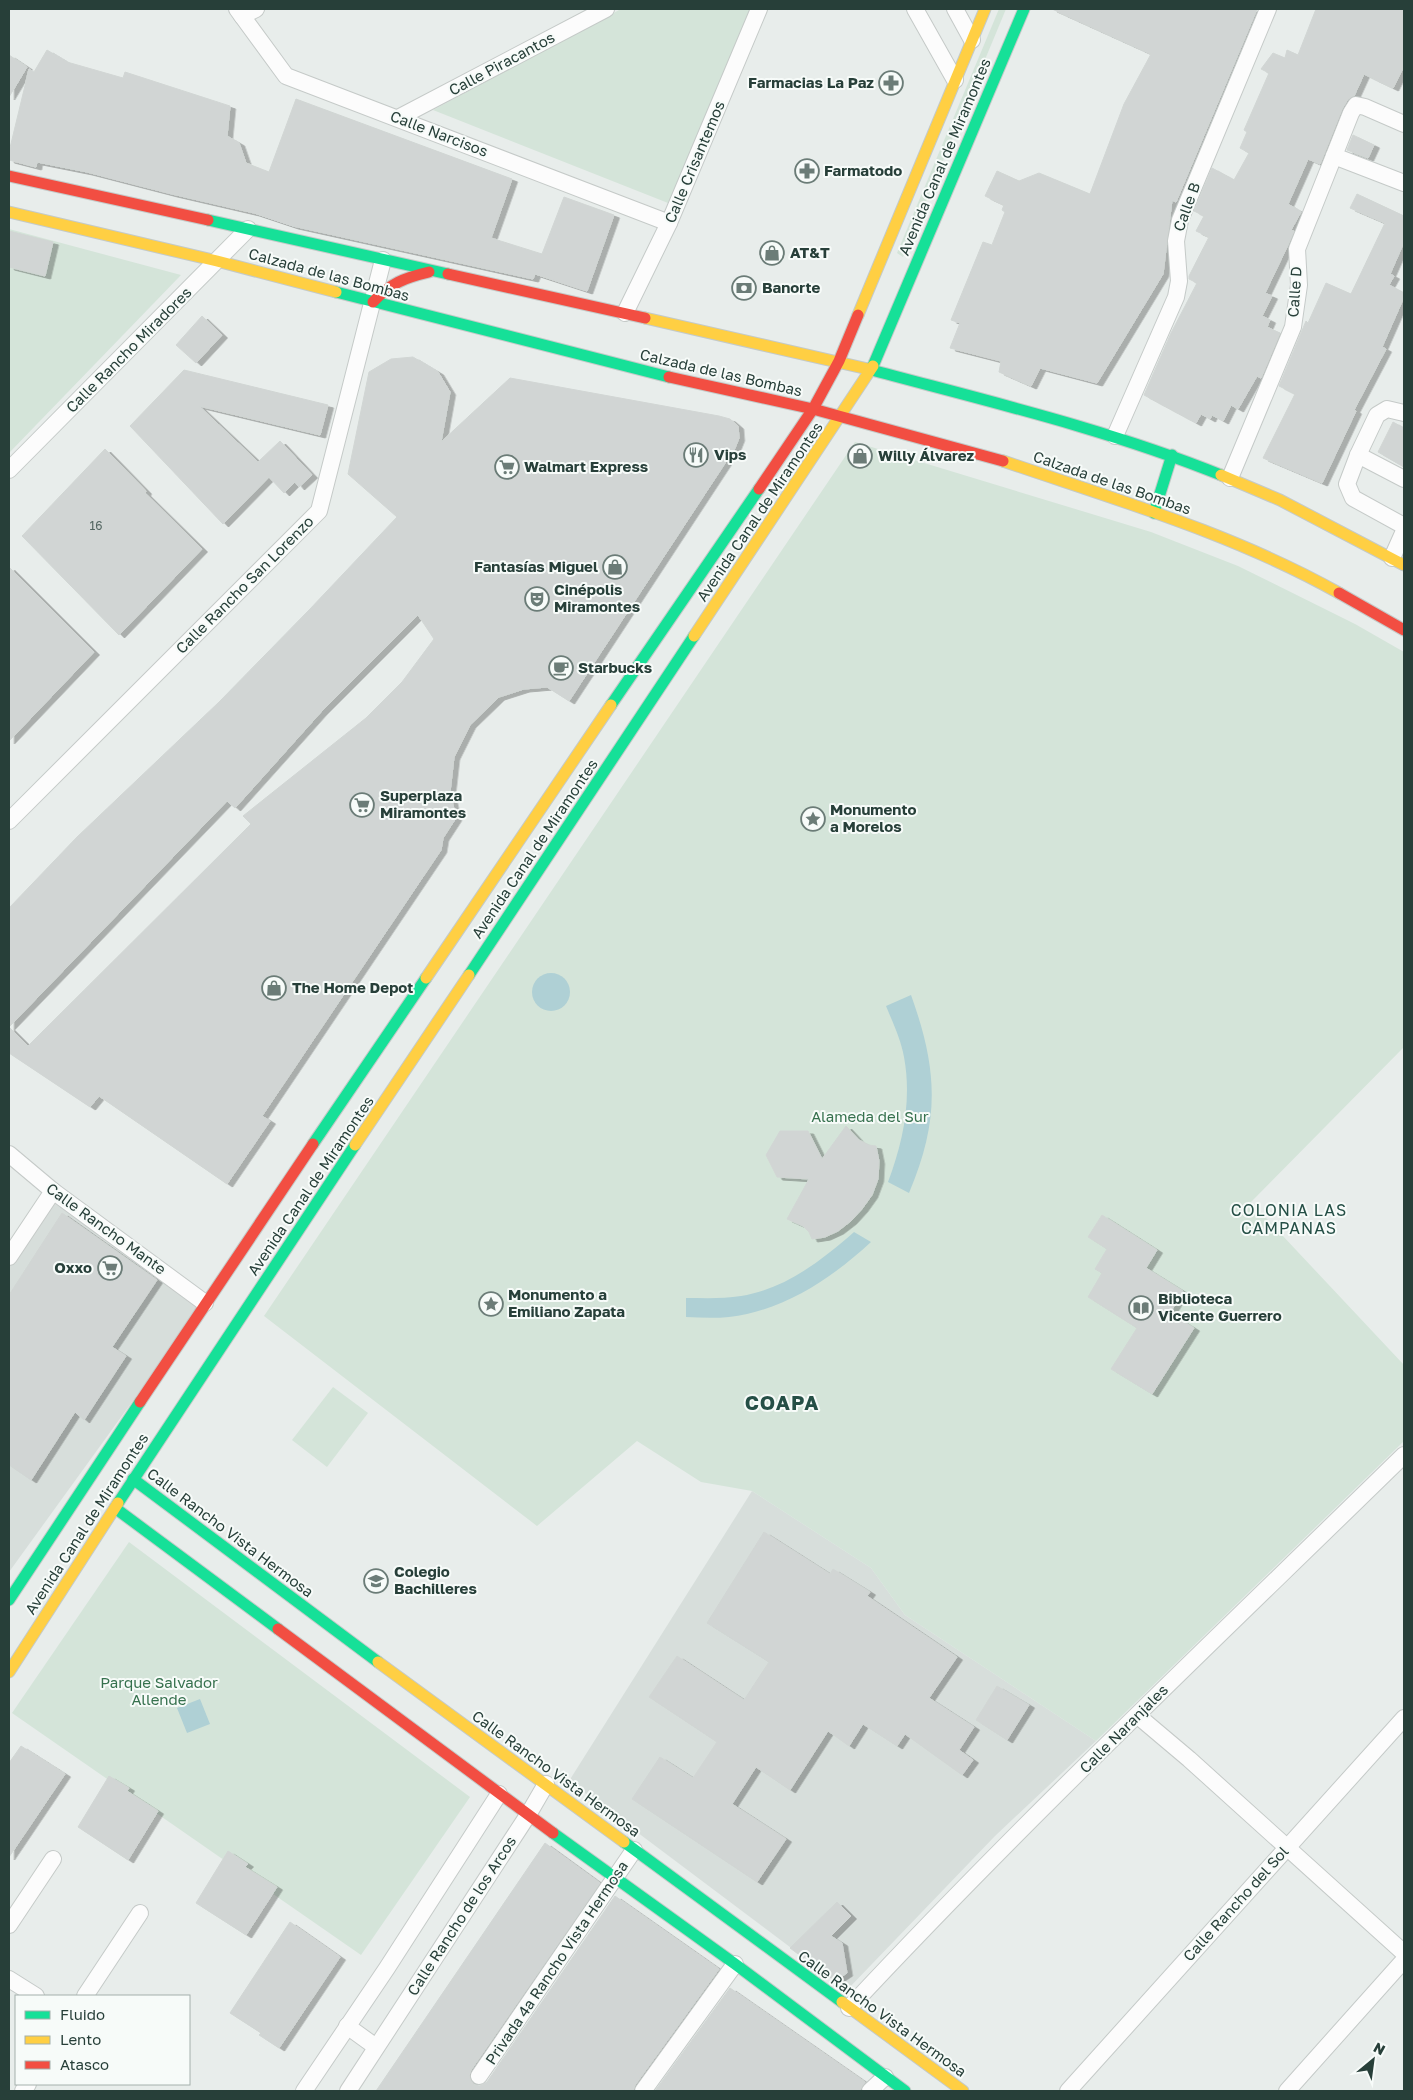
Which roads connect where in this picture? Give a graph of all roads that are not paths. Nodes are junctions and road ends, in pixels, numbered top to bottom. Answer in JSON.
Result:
{"nodes":[{"id":1,"x":606,"y":9,"type":"edge"},
{"id":2,"x":759,"y":9,"type":"edge"},
{"id":3,"x":915,"y":9,"type":"edge"},
{"id":4,"x":955,"y":9,"type":"edge"},
{"id":5,"x":985,"y":9,"type":"edge"},
{"id":6,"x":1024,"y":9,"type":"edge"},
{"id":7,"x":1268,"y":9,"type":"edge"},
{"id":8,"x":245,"y":11,"type":"edge"},
{"id":9,"x":972,"y":40,"type":"junction"},
{"id":10,"x":955,"y":80,"type":"junction"},
{"id":11,"x":398,"y":118,"type":"junction"},
{"id":12,"x":1404,"y":124,"type":"edge"},
{"id":13,"x":1334,"y":156,"type":"junction"},
{"id":14,"x":9,"y":176,"type":"edge"},
{"id":15,"x":1404,"y":183,"type":"edge"},
{"id":16,"x":9,"y":212,"type":"edge"},
{"id":17,"x":669,"y":223,"type":"junction"},
{"id":18,"x":248,"y":229,"type":"junction"},
{"id":19,"x":217,"y":260,"type":"junction"},
{"id":20,"x":383,"y":260,"type":"junction"},
{"id":21,"x":435,"y":271,"type":"junction"},
{"id":22,"x":373,"y":302,"type":"junction"},
{"id":23,"x":625,"y":313,"type":"junction"},
{"id":24,"x":839,"y":361,"type":"junction"},
{"id":25,"x":871,"y":371,"type":"junction"},
{"id":26,"x":813,"y":408,"type":"junction"},
{"id":27,"x":1404,"y":413,"type":"edge"},
{"id":28,"x":842,"y":416,"type":"junction"},
{"id":29,"x":1115,"y":436,"type":"junction"},
{"id":30,"x":1172,"y":455,"type":"junction"},
{"id":31,"x":1358,"y":455,"type":"junction"},
{"id":32,"x":9,"y":470,"type":"edge"},
{"id":33,"x":1230,"y":478,"type":"junction"},
{"id":34,"x":1404,"y":479,"type":"edge"},
{"id":35,"x":1154,"y":513,"type":"junction"},
{"id":36,"x":1404,"y":526,"type":"edge"},
{"id":37,"x":1404,"y":531,"type":"edge"},
{"id":38,"x":1398,"y":561,"type":"edge"},
{"id":39,"x":1404,"y":630,"type":"edge"},
{"id":40,"x":9,"y":821,"type":"edge"},
{"id":41,"x":9,"y":1154,"type":"edge"},
{"id":42,"x":53,"y":1191,"type":"junction"},
{"id":43,"x":9,"y":1257,"type":"edge"},
{"id":44,"x":206,"y":1302,"type":"junction"},
{"id":45,"x":1404,"y":1455,"type":"edge"},
{"id":46,"x":133,"y":1479,"type":"junction"},
{"id":47,"x":115,"y":1508,"type":"junction"},
{"id":48,"x":9,"y":1600,"type":"edge"},
{"id":49,"x":9,"y":1672,"type":"edge"},
{"id":50,"x":1138,"y":1716,"type":"junction"},
{"id":51,"x":1404,"y":1718,"type":"edge"},
{"id":52,"x":546,"y":1784,"type":"junction"},
{"id":53,"x":499,"y":1794,"type":"junction"},
{"id":54,"x":528,"y":1815,"type":"junction"},
{"id":55,"x":1287,"y":1847,"type":"junction"},
{"id":56,"x":634,"y":1850,"type":"junction"},
{"id":57,"x":53,"y":1859,"type":"dead end"},
{"id":58,"x":614,"y":1877,"type":"junction"},
{"id":59,"x":140,"y":1913,"type":"dead end"},
{"id":60,"x":9,"y":1925,"type":"edge"},
{"id":61,"x":1404,"y":1953,"type":"edge"},
{"id":62,"x":1404,"y":1960,"type":"edge"},
{"id":63,"x":735,"y":1964,"type":"junction"},
{"id":64,"x":9,"y":1979,"type":"edge"},
{"id":65,"x":34,"y":1995,"type":"edge"},
{"id":66,"x":85,"y":1995,"type":"edge"},
{"id":67,"x":849,"y":2008,"type":"junction"},
{"id":68,"x":347,"y":2026,"type":"junction"},
{"id":69,"x":376,"y":2046,"type":"junction"},
{"id":70,"x":479,"y":2076,"type":"dead end"},
{"id":71,"x":885,"y":2077,"type":"junction"},
{"id":72,"x":304,"y":2091,"type":"edge"},
{"id":73,"x":348,"y":2091,"type":"edge"},
{"id":74,"x":643,"y":2091,"type":"edge"},
{"id":75,"x":870,"y":2091,"type":"edge"},
{"id":76,"x":905,"y":2091,"type":"edge"},
{"id":77,"x":963,"y":2091,"type":"edge"},
{"id":78,"x":1068,"y":2091,"type":"edge"},
{"id":79,"x":1287,"y":2091,"type":"edge"}],
"edges":[{"from":1,"to":11,"type":"street","name":"Calle Piracantos"},
{"from":2,"to":17,"type":"street","name":"Calle Crisantemos"},
{"from":3,"to":10,"type":"street"},
{"from":4,"to":9,"type":"street"},
{"from":5,"to":9,"type":"main road","name":"Avenida Canal de Miramontes"},
{"from":6,"to":25,"type":"main road","name":"Avenida Canal de Miramontes"},
{"from":7,"to":29,"type":"street","name":"Calle B"},
{"from":8,"to":11,"type":"street","name":"Calle Narcisos"},
{"from":9,"to":10,"type":"main road","name":"Avenida Canal de Miramontes"},
{"from":10,"to":24,"type":"main road","name":"Avenida Canal de Miramontes"},
{"from":11,"to":17,"type":"street","name":"Calle Narcisos"},
{"from":12,"to":13,"type":"street","name":"Calle D"},
{"from":13,"to":15,"type":"street"},
{"from":13,"to":33,"type":"street","name":"Calle D"},
{"from":14,"to":18,"type":"main road","name":"Calzada de las Bombas"},
{"from":16,"to":19,"type":"main road","name":"Calzada de las Bombas"},
{"from":17,"to":23,"type":"street","name":"Calle Crisantemos"},
{"from":18,"to":19,"type":"street","name":"Calle Rancho Miradores"},
{"from":18,"to":20,"type":"main road","name":"Calzada de las Bombas"},
{"from":19,"to":22,"type":"main road","name":"Calzada de las Bombas"},
{"from":19,"to":32,"type":"street","name":"Calle Rancho Miradores"},
{"from":20,"to":21,"type":"main road","name":"Calzada de las Bombas"},
{"from":20,"to":22,"type":"street","name":"Calle Rancho San Lorenzo"},
{"from":21,"to":22,"type":"main road"},
{"from":21,"to":23,"type":"main road","name":"Calzada de las Bombas"},
{"from":22,"to":26,"type":"main road","name":"Calzada de las Bombas"},
{"from":22,"to":40,"type":"street","name":"Calle Rancho San Lorenzo"},
{"from":23,"to":24,"type":"main road","name":"Calzada de las Bombas"},
{"from":24,"to":25,"type":"main road","name":"Calzada de las Bombas"},
{"from":24,"to":26,"type":"main road","name":"Avenida Canal de Miramontes"},
{"from":25,"to":28,"type":"main road","name":"Avenida Canal de Miramontes"},
{"from":25,"to":29,"type":"main road","name":"Calzada de las Bombas"},
{"from":26,"to":28,"type":"main road","name":"Calzada de las Bombas"},
{"from":26,"to":44,"type":"main road","name":"Avenida Canal de Miramontes"},
{"from":27,"to":31,"type":"street"},
{"from":28,"to":35,"type":"main road","name":"Calzada de las Bombas"},
{"from":28,"to":46,"type":"main road","name":"Avenida Canal de Miramontes"},
{"from":29,"to":30,"type":"main road","name":"Calzada de las Bombas"},
{"from":30,"to":33,"type":"main road","name":"Calzada de las Bombas"},
{"from":30,"to":35,"type":"main road"},
{"from":31,"to":34,"type":"street"},
{"from":31,"to":36,"type":"street"},
{"from":33,"to":38,"type":"main road","name":"Calzada de las Bombas"},
{"from":35,"to":39,"type":"main road","name":"Calzada de las Bombas"},
{"from":37,"to":38,"type":"street"},
{"from":41,"to":42,"type":"street","name":"Calle Rancho Mante"},
{"from":42,"to":43,"type":"street"},
{"from":42,"to":44,"type":"street","name":"Calle Rancho Mante"},
{"from":44,"to":48,"type":"main road","name":"Avenida Canal de Miramontes"},
{"from":45,"to":50,"type":"street","name":"Calle Naranjales"},
{"from":46,"to":47,"type":"main road","name":"Avenida Canal de Miramontes"},
{"from":46,"to":52,"type":"main road","name":"Calle Rancho Vista Hermosa"},
{"from":47,"to":49,"type":"main road","name":"Avenida Canal de Miramontes"},
{"from":47,"to":53,"type":"main road"},
{"from":50,"to":55,"type":"street"},
{"from":50,"to":67,"type":"street","name":"Calle Naranjales"},
{"from":51,"to":55,"type":"street","name":"Calle Rancho del Sol"},
{"from":52,"to":54,"type":"street","name":"Calle Rancho de los Arcos"},
{"from":52,"to":56,"type":"main road","name":"Calle Rancho Vista Hermosa"},
{"from":53,"to":54,"type":"main road"},
{"from":53,"to":68,"type":"street"},
{"from":54,"to":58,"type":"main road"},
{"from":54,"to":69,"type":"street","name":"Calle Rancho de los Arcos"},
{"from":55,"to":61,"type":"street"},
{"from":55,"to":78,"type":"street","name":"Calle Rancho del Sol"},
{"from":56,"to":58,"type":"street","name":"Privada 4ª Rancho Vista Hermosa"},
{"from":56,"to":67,"type":"main road","name":"Calle Rancho Vista Hermosa"},
{"from":57,"to":60,"type":"street"},
{"from":58,"to":63,"type":"main road"},
{"from":58,"to":70,"type":"street","name":"Privada 4ª Rancho Vista Hermosa"},
{"from":59,"to":66,"type":"street"},
{"from":62,"to":79,"type":"street"},
{"from":63,"to":71,"type":"main road"},
{"from":63,"to":74,"type":"street"},
{"from":64,"to":65,"type":"street"},
{"from":67,"to":77,"type":"main road","name":"Calle Rancho Vista Hermosa"},
{"from":68,"to":69,"type":"street"},
{"from":68,"to":72,"type":"street"},
{"from":69,"to":73,"type":"street","name":"Calle Rancho de los Arcos"},
{"from":71,"to":75,"type":"street"},
{"from":71,"to":76,"type":"main road"}]}
